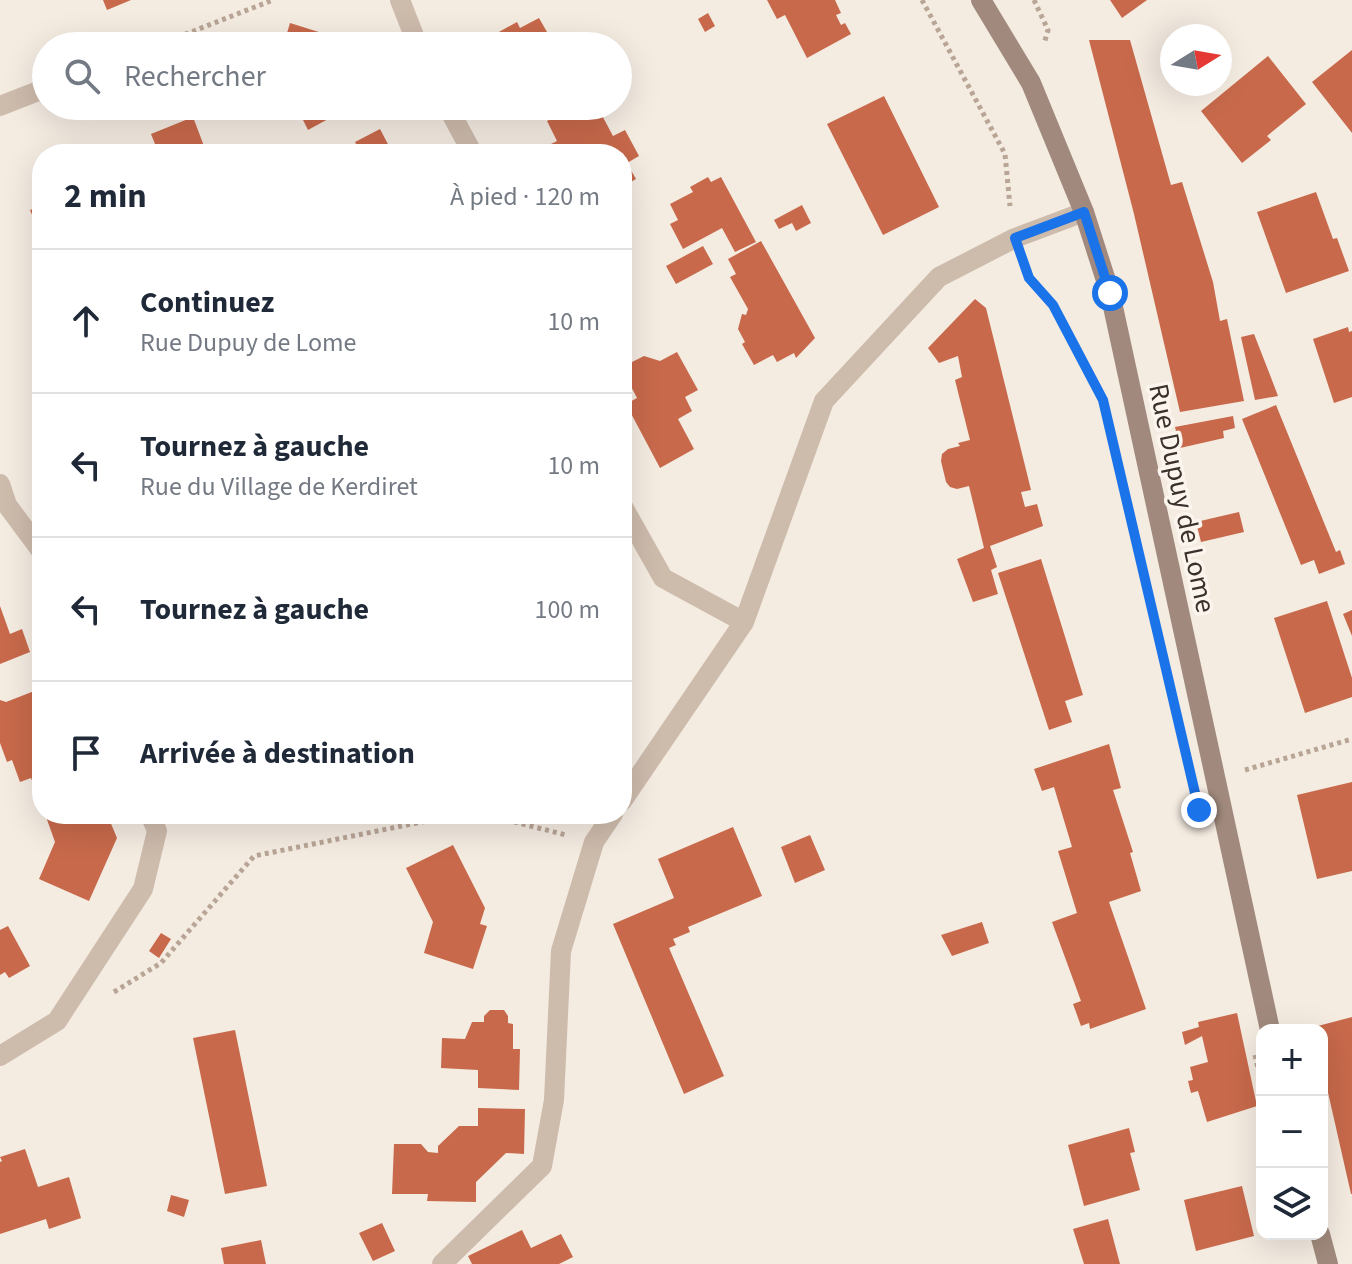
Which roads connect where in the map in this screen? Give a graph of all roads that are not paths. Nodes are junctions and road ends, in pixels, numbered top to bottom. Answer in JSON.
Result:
{"nodes":[{"id":1,"x":400,"y":0,"type":"edge"},
{"id":2,"x":981,"y":0,"type":"edge"},
{"id":3,"x":413,"y":32,"type":"edge"},
{"id":4,"x":32,"y":93,"type":"edge"},
{"id":5,"x":0,"y":106,"type":"edge"},
{"id":6,"x":455,"y":120,"type":"edge"},
{"id":7,"x":468,"y":144,"type":"edge"},
{"id":8,"x":1084,"y":212,"type":"junction"},
{"id":9,"x":0,"y":484,"type":"edge"},
{"id":10,"x":632,"y":523,"type":"edge"},
{"id":11,"x":32,"y":539,"type":"edge"},
{"id":12,"x":744,"y":622,"type":"junction"},
{"id":13,"x":632,"y":786,"type":"edge"},
{"id":14,"x":154,"y":824,"type":"edge"},
{"id":15,"x":606,"y":824,"type":"edge"},
{"id":16,"x":1259,"y":1024,"type":"edge"},
{"id":17,"x":0,"y":1056,"type":"edge"},
{"id":18,"x":1322,"y":1240,"type":"edge"},
{"id":19,"x":442,"y":1264,"type":"edge"},
{"id":20,"x":1328,"y":1264,"type":"edge"}],
"edges":[{"from":1,"to":3,"type":"street"},
{"from":2,"to":8,"type":"street","name":"Rue Dupuy de Lome"},
{"from":4,"to":5,"type":"street"},
{"from":6,"to":7,"type":"street"},
{"from":8,"to":12,"type":"street"},
{"from":8,"to":16,"type":"street","name":"Rue Dupuy de Lome"},
{"from":9,"to":11,"type":"street"},
{"from":10,"to":12,"type":"street"},
{"from":12,"to":13,"type":"street"},
{"from":14,"to":17,"type":"street"},
{"from":15,"to":19,"type":"street"},
{"from":18,"to":20,"type":"street"}]}
